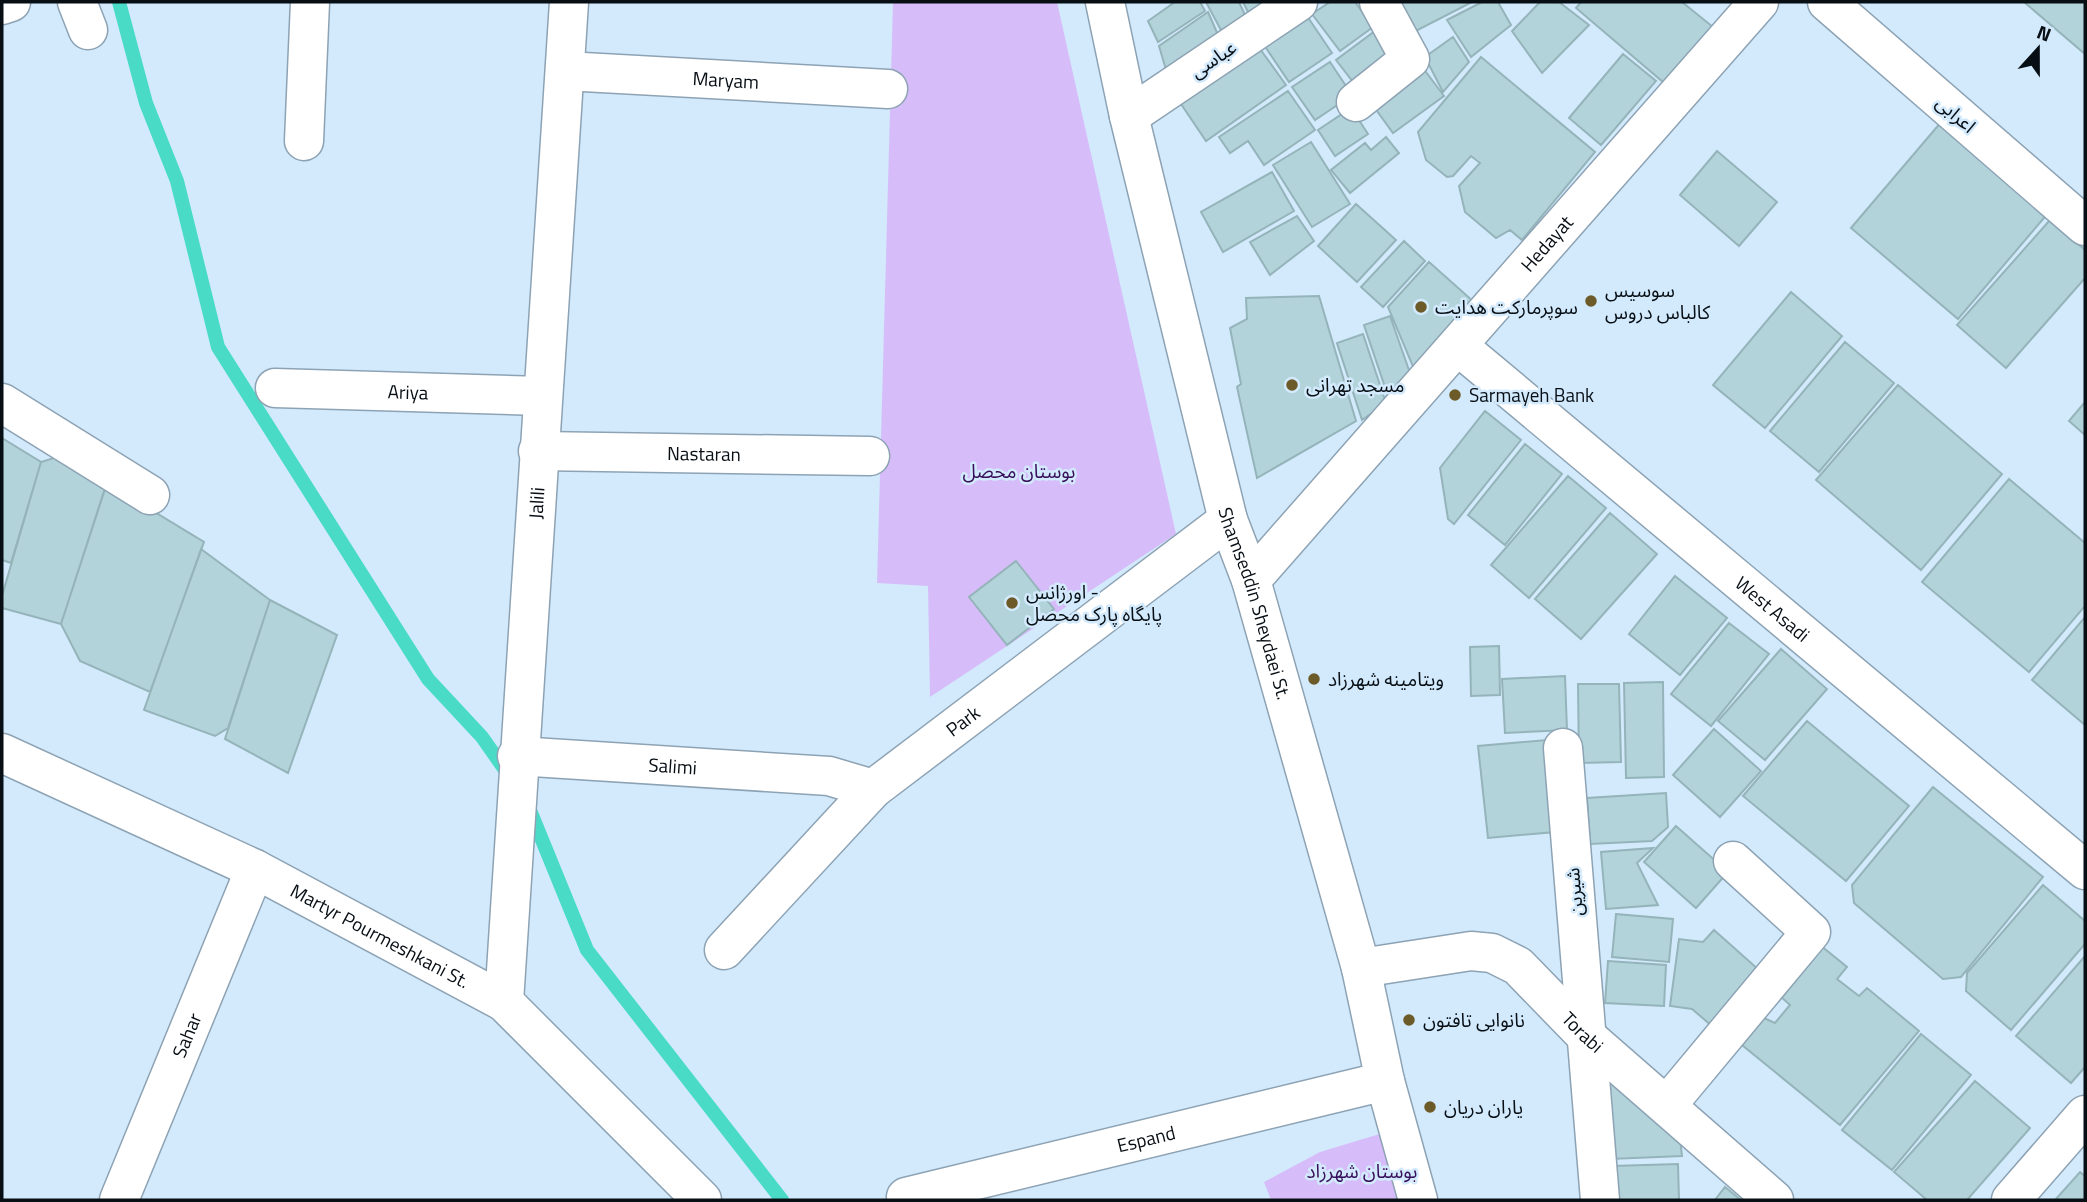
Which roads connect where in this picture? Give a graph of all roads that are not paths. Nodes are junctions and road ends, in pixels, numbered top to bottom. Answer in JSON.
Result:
{"nodes":[{"id":1,"x":11,"y":2,"type":"edge"},
{"id":2,"x":310,"y":2,"type":"edge"},
{"id":3,"x":569,"y":2,"type":"edge"},
{"id":4,"x":1105,"y":2,"type":"edge"},
{"id":5,"x":1298,"y":2,"type":"edge"},
{"id":6,"x":1379,"y":2,"type":"edge"},
{"id":7,"x":1759,"y":2,"type":"edge"},
{"id":8,"x":1827,"y":2,"type":"edge"},
{"id":9,"x":2,"y":5,"type":"edge"},
{"id":10,"x":565,"y":71,"type":"junction"},
{"id":11,"x":888,"y":89,"type":"dead end"},
{"id":12,"x":1356,"y":102,"type":"dead end"},
{"id":13,"x":1129,"y":116,"type":"junction"},
{"id":14,"x":304,"y":141,"type":"dead end"},
{"id":15,"x":2085,"y":226,"type":"edge"},
{"id":16,"x":1458,"y":346,"type":"junction"},
{"id":17,"x":275,"y":388,"type":"dead end"},
{"id":18,"x":542,"y":396,"type":"junction"},
{"id":19,"x":2,"y":403,"type":"edge"},
{"id":20,"x":538,"y":451,"type":"junction"},
{"id":21,"x":870,"y":456,"type":"dead end"},
{"id":22,"x":150,"y":495,"type":"dead end"},
{"id":23,"x":1228,"y":520,"type":"junction"},
{"id":24,"x":1251,"y":580,"type":"junction"},
{"id":25,"x":1563,"y":748,"type":"dead end"},
{"id":26,"x":2,"y":753,"type":"edge"},
{"id":27,"x":517,"y":755,"type":"junction"},
{"id":28,"x":873,"y":789,"type":"junction"},
{"id":29,"x":1733,"y":861,"type":"dead end"},
{"id":30,"x":255,"y":869,"type":"junction"},
{"id":31,"x":2085,"y":870,"type":"edge"},
{"id":32,"x":724,"y":950,"type":"dead end"},
{"id":33,"x":1362,"y":968,"type":"junction"},
{"id":34,"x":503,"y":1002,"type":"junction"},
{"id":35,"x":1586,"y":1036,"type":"junction"},
{"id":36,"x":1385,"y":1081,"type":"junction"},
{"id":37,"x":1667,"y":1105,"type":"junction"},
{"id":38,"x":2085,"y":1115,"type":"edge"},
{"id":39,"x":906,"y":1197,"type":"dead end"},
{"id":40,"x":119,"y":1200,"type":"edge"},
{"id":41,"x":702,"y":1200,"type":"edge"},
{"id":42,"x":1418,"y":1200,"type":"edge"},
{"id":43,"x":1600,"y":1200,"type":"edge"},
{"id":44,"x":1774,"y":1200,"type":"edge"},
{"id":45,"x":2011,"y":1200,"type":"edge"}],
"edges":[{"from":1,"to":9,"type":"street"},
{"from":2,"to":14,"type":"street"},
{"from":3,"to":10,"type":"street","name":"Jalili"},
{"from":4,"to":13,"type":"street","name":"Shamseddin Sheydaei St."},
{"from":5,"to":13,"type":"street","name":"عباسی"},
{"from":6,"to":12,"type":"street"},
{"from":7,"to":16,"type":"street","name":"Hedayat"},
{"from":8,"to":15,"type":"street","name":"اعرابی"},
{"from":10,"to":11,"type":"street","name":"Maryam"},
{"from":10,"to":18,"type":"street","name":"Jalili"},
{"from":13,"to":23,"type":"street","name":"Shamseddin Sheydaei St."},
{"from":16,"to":24,"type":"street","name":"Hedayat"},
{"from":16,"to":31,"type":"street","name":"West Asadi"},
{"from":17,"to":18,"type":"street","name":"Ariya"},
{"from":18,"to":20,"type":"street","name":"Jalili"},
{"from":19,"to":22,"type":"street"},
{"from":20,"to":21,"type":"street","name":"Nastaran"},
{"from":20,"to":27,"type":"street","name":"Jalili"},
{"from":23,"to":24,"type":"street","name":"Shamseddin Sheydaei St."},
{"from":23,"to":28,"type":"street","name":"Park"},
{"from":24,"to":33,"type":"street","name":"Shamseddin Sheydaei St."},
{"from":25,"to":35,"type":"street","name":"شیرین"},
{"from":26,"to":30,"type":"street","name":"Martyr Pourmeshkani St."},
{"from":27,"to":28,"type":"street","name":"Salimi"},
{"from":27,"to":34,"type":"street","name":"Jalili"},
{"from":28,"to":32,"type":"street","name":"Park"},
{"from":29,"to":37,"type":"street"},
{"from":30,"to":34,"type":"street","name":"Martyr Pourmeshkani St."},
{"from":30,"to":40,"type":"street","name":"Sahar"},
{"from":33,"to":35,"type":"street","name":"Torabi"},
{"from":33,"to":36,"type":"street","name":"Shamseddin Sheydaei St."},
{"from":34,"to":41,"type":"street","name":"Martyr Pourmeshkani St."},
{"from":35,"to":37,"type":"street","name":"Torabi"},
{"from":35,"to":43,"type":"street","name":"شیرین"},
{"from":36,"to":39,"type":"street","name":"Espand"},
{"from":36,"to":42,"type":"street","name":"Shamseddin Sheydaei St."},
{"from":37,"to":44,"type":"street","name":"Torabi"},
{"from":38,"to":45,"type":"street"}]}
